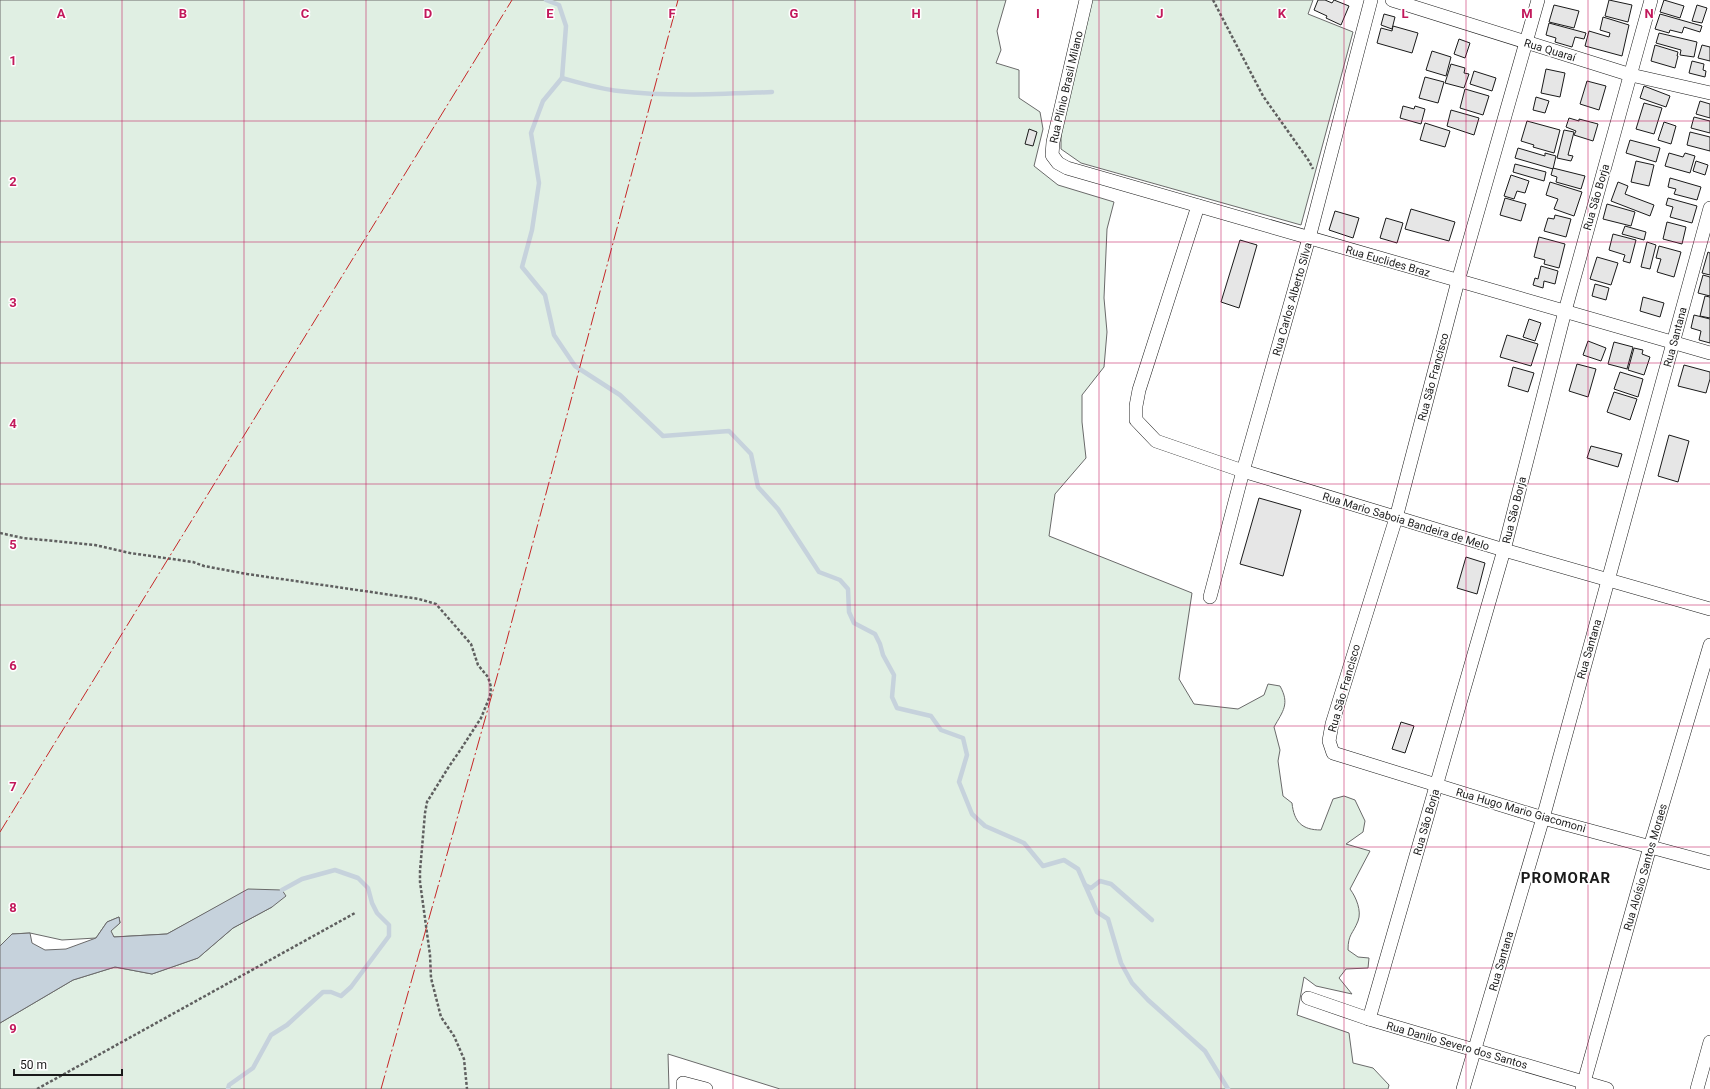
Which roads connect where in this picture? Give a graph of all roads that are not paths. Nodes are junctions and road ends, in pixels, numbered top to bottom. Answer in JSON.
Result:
{"nodes":[{"id":1,"x":1086,"y":0,"type":"edge"},
{"id":2,"x":1371,"y":0,"type":"edge"},
{"id":3,"x":1392,"y":0,"type":"edge"},
{"id":4,"x":1538,"y":0,"type":"edge"},
{"id":5,"x":1651,"y":0,"type":"edge"},
{"id":6,"x":1525,"y":43,"type":"junction"},
{"id":7,"x":1630,"y":75,"type":"junction"},
{"id":8,"x":1710,"y":93,"type":"edge"},
{"id":9,"x":1067,"y":168,"type":"joint"},
{"id":10,"x":1198,"y":206,"type":"junction"},
{"id":11,"x":1710,"y":208,"type":"edge"},
{"id":12,"x":1309,"y":238,"type":"junction"},
{"id":13,"x":1458,"y":281,"type":"junction"},
{"id":14,"x":1565,"y":311,"type":"junction"},
{"id":15,"x":1674,"y":343,"type":"junction"},
{"id":16,"x":1710,"y":353,"type":"edge"},
{"id":17,"x":1243,"y":471,"type":"junction"},
{"id":18,"x":1396,"y":518,"type":"junction"},
{"id":19,"x":1504,"y":550,"type":"junction"},
{"id":20,"x":1609,"y":580,"type":"junction"},
{"id":21,"x":1210,"y":597,"type":"dead end"},
{"id":22,"x":1710,"y":609,"type":"edge"},
{"id":23,"x":1710,"y":645,"type":"edge"},
{"id":24,"x":1333,"y":753,"type":"joint"},
{"id":25,"x":1437,"y":786,"type":"junction"},
{"id":26,"x":1542,"y":818,"type":"junction"},
{"id":27,"x":1650,"y":847,"type":"junction"},
{"id":28,"x":1710,"y":863,"type":"edge"},
{"id":29,"x":1308,"y":998,"type":"dead end"},
{"id":30,"x":1369,"y":1019,"type":"junction"},
{"id":31,"x":1710,"y":1042,"type":"edge"},
{"id":32,"x":1474,"y":1050,"type":"junction"},
{"id":33,"x":683,"y":1086,"type":"edge"},
{"id":34,"x":1583,"y":1086,"type":"edge"},
{"id":35,"x":706,"y":1089,"type":"edge"},
{"id":36,"x":1463,"y":1089,"type":"edge"},
{"id":37,"x":1607,"y":1089,"type":"edge"},
{"id":38,"x":1697,"y":1089,"type":"edge"}],
"edges":[{"from":1,"to":9,"type":"street","name":"Rua Plínio Brasil Milano"},
{"from":2,"to":12,"type":"street","name":"Rua Carlos Alberto Silva"},
{"from":3,"to":6,"type":"street","name":"Rua Quaraí"},
{"from":4,"to":6,"type":"street","name":"Rua São Francisco"},
{"from":5,"to":7,"type":"street","name":"Rua São Borja"},
{"from":6,"to":7,"type":"street","name":"Rua Quaraí"},
{"from":6,"to":13,"type":"street","name":"Rua São Francisco"},
{"from":7,"to":8,"type":"street","name":"Rua Quaraí"},
{"from":7,"to":14,"type":"street","name":"Rua São Borja"},
{"from":9,"to":10,"type":"street","name":"Rua Euclides Braz"},
{"from":10,"to":12,"type":"street","name":"Rua Euclides Braz"},
{"from":10,"to":17,"type":"street","name":"Rua Mario Saboia Bandeira de Melo"},
{"from":11,"to":15,"type":"street","name":"Rua Santana"},
{"from":12,"to":13,"type":"street","name":"Rua Euclides Braz"},
{"from":12,"to":17,"type":"street","name":"Rua Carlos Alberto Silva"},
{"from":13,"to":14,"type":"street","name":"Rua Euclides Braz"},
{"from":13,"to":18,"type":"street","name":"Rua São Francisco"},
{"from":14,"to":15,"type":"street","name":"Rua Euclides Braz"},
{"from":14,"to":19,"type":"street","name":"Rua São Borja"},
{"from":15,"to":16,"type":"street","name":"Rua Euclides Braz"},
{"from":15,"to":20,"type":"street","name":"Rua Santana"},
{"from":17,"to":18,"type":"street","name":"Rua Mario Saboia Bandeira de Melo"},
{"from":17,"to":21,"type":"street","name":"Rua Carlos Alberto Silva"},
{"from":18,"to":19,"type":"street","name":"Rua Mario Saboia Bandeira de Melo"},
{"from":18,"to":24,"type":"street","name":"Rua São Francisco"},
{"from":19,"to":20,"type":"street","name":"Rua Mario Saboia Bandeira de Melo"},
{"from":19,"to":25,"type":"street","name":"Rua São Borja"},
{"from":20,"to":22,"type":"street","name":"Rua Mario Saboia Bandeira de Melo"},
{"from":20,"to":26,"type":"street","name":"Rua Santana"},
{"from":23,"to":27,"type":"street","name":"Rua Aloísio Santos Moraes"},
{"from":24,"to":25,"type":"street","name":"Rua Hugo Mario Giacomoni"},
{"from":25,"to":26,"type":"street","name":"Rua Hugo Mario Giacomoni"},
{"from":25,"to":30,"type":"street","name":"Rua São Borja"},
{"from":26,"to":27,"type":"street","name":"Rua Hugo Mario Giacomoni"},
{"from":26,"to":32,"type":"street","name":"Rua Santana"},
{"from":27,"to":28,"type":"street","name":"Rua Hugo Mario Giacomoni"},
{"from":27,"to":34,"type":"street","name":"Rua Aloísio Santos Moraes"},
{"from":29,"to":30,"type":"street","name":"Rua Danilo Severo dos Santos"},
{"from":30,"to":32,"type":"street","name":"Rua Danilo Severo dos Santos"},
{"from":31,"to":38,"type":"street"},
{"from":32,"to":34,"type":"street","name":"Rua Danilo Severo dos Santos"},
{"from":32,"to":36,"type":"street","name":"Rua Santana"},
{"from":33,"to":35,"type":"street"},
{"from":34,"to":37,"type":"street","name":"Rua Danilo Severo dos Santos"}]}
